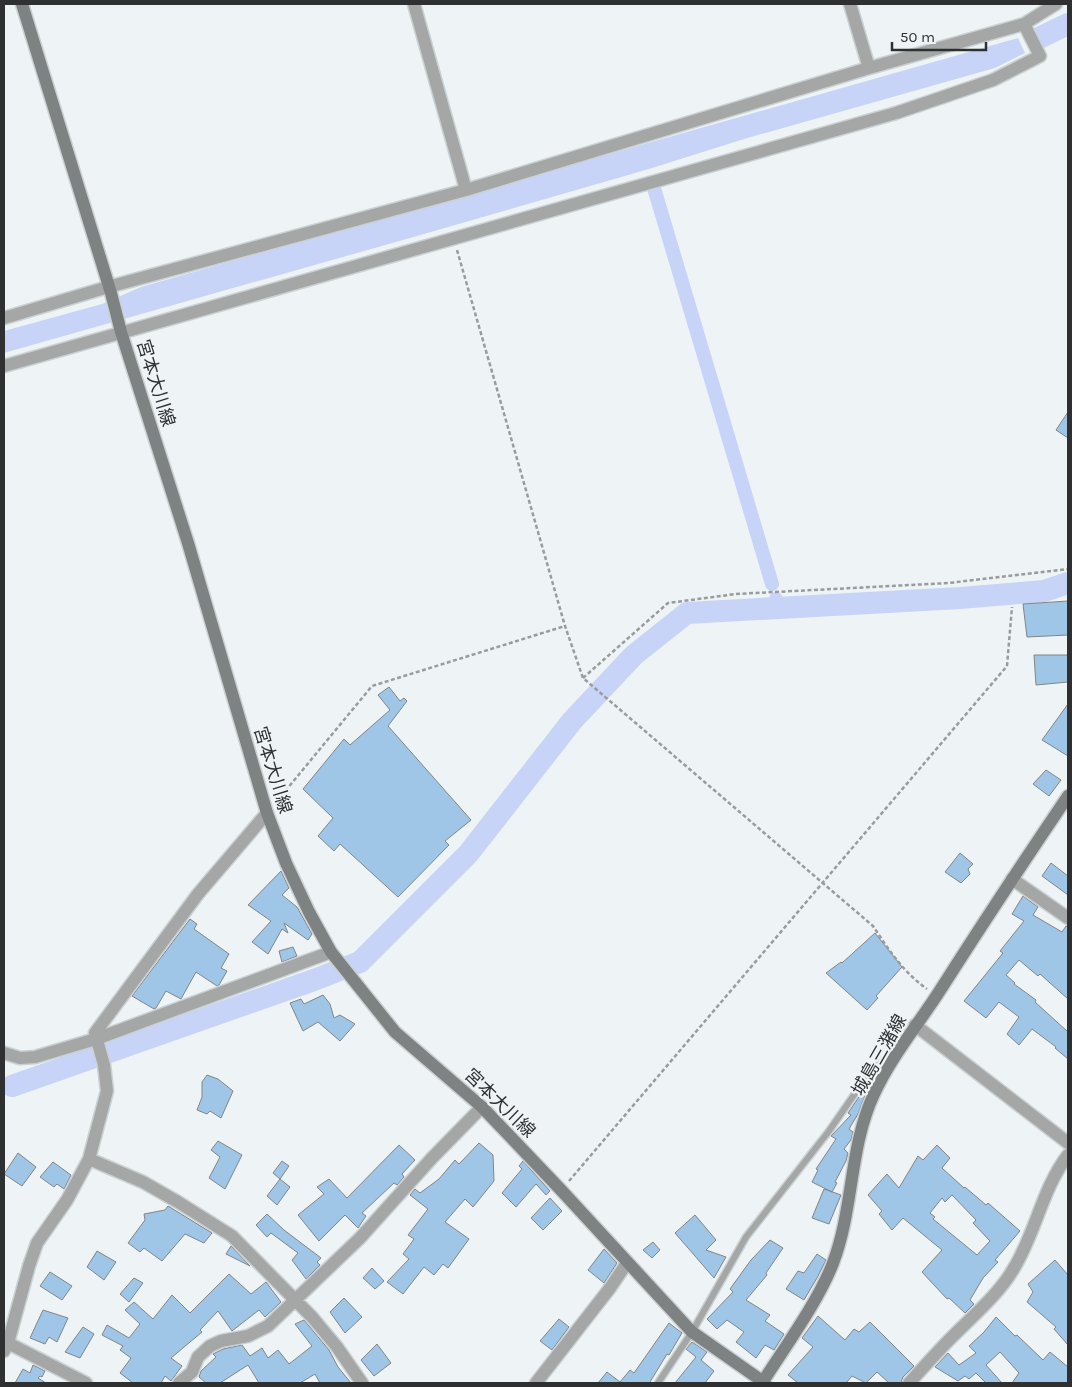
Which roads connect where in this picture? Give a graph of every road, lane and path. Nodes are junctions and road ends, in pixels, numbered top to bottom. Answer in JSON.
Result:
{"nodes":[{"id":1,"x":22,"y":4,"type":"edge"},
{"id":2,"x":414,"y":4,"type":"edge"},
{"id":3,"x":850,"y":4,"type":"edge"},
{"id":4,"x":1056,"y":4,"type":"edge"},
{"id":5,"x":1024,"y":24,"type":"junction"},
{"id":6,"x":869,"y":68,"type":"junction"},
{"id":7,"x":466,"y":190,"type":"junction"},
{"id":8,"x":453,"y":238,"type":"junction"},
{"id":9,"x":110,"y":290,"type":"junction"},
{"id":10,"x":4,"y":318,"type":"edge"},
{"id":11,"x":120,"y":328,"type":"junction"},
{"id":12,"x":4,"y":366,"type":"edge"},
{"id":13,"x":1068,"y":569,"type":"edge"},
{"id":14,"x":1012,"y":607,"type":"dead end"},
{"id":15,"x":565,"y":626,"type":"junction"},
{"id":16,"x":583,"y":678,"type":"junction"},
{"id":17,"x":1068,"y":796,"type":"edge"},
{"id":18,"x":267,"y":813,"type":"junction"},
{"id":19,"x":1012,"y":879,"type":"junction"},
{"id":20,"x":823,"y":883,"type":"junction"},
{"id":21,"x":1068,"y":918,"type":"edge"},
{"id":22,"x":334,"y":956,"type":"junction"},
{"id":23,"x":936,"y":996,"type":"junction"},
{"id":24,"x":915,"y":1025,"type":"junction"},
{"id":25,"x":96,"y":1039,"type":"junction"},
{"id":26,"x":899,"y":1048,"type":"junction"},
{"id":27,"x":4,"y":1053,"type":"edge"},
{"id":28,"x":482,"y":1107,"type":"junction"},
{"id":29,"x":1068,"y":1143,"type":"edge"},
{"id":30,"x":1068,"y":1155,"type":"edge"},
{"id":31,"x":89,"y":1159,"type":"junction"},
{"id":32,"x":561,"y":1190,"type":"junction"},
{"id":33,"x":627,"y":1263,"type":"junction"},
{"id":34,"x":295,"y":1301,"type":"junction"},
{"id":35,"x":692,"y":1332,"type":"junction"},
{"id":36,"x":6,"y":1347,"type":"edge"},
{"id":37,"x":86,"y":1383,"type":"edge"},
{"id":38,"x":179,"y":1383,"type":"edge"},
{"id":39,"x":362,"y":1383,"type":"edge"},
{"id":40,"x":536,"y":1383,"type":"edge"},
{"id":41,"x":658,"y":1383,"type":"edge"},
{"id":42,"x":763,"y":1383,"type":"edge"},
{"id":43,"x":909,"y":1383,"type":"edge"}],
"edges":[{"from":1,"to":9,"type":"main road","name":"宮本大川線"},
{"from":2,"to":7,"type":"street"},
{"from":3,"to":6,"type":"street"},
{"from":4,"to":5,"type":"street"},
{"from":5,"to":6,"type":"street"},
{"from":5,"to":8,"type":"street"},
{"from":6,"to":7,"type":"street"},
{"from":7,"to":9,"type":"street"},
{"from":8,"to":11,"type":"street"},
{"from":8,"to":15,"type":"path"},
{"from":9,"to":10,"type":"street"},
{"from":9,"to":11,"type":"main road","name":"宮本大川線"},
{"from":11,"to":12,"type":"street"},
{"from":11,"to":18,"type":"main road","name":"宮本大川線"},
{"from":13,"to":16,"type":"path"},
{"from":14,"to":20,"type":"path"},
{"from":15,"to":16,"type":"path"},
{"from":15,"to":18,"type":"path"},
{"from":16,"to":20,"type":"path"},
{"from":17,"to":19,"type":"main road","name":"城島三潴線"},
{"from":18,"to":22,"type":"main road","name":"宮本大川線"},
{"from":18,"to":25,"type":"street"},
{"from":19,"to":21,"type":"street"},
{"from":19,"to":23,"type":"main road","name":"城島三潴線"},
{"from":20,"to":23,"type":"path"},
{"from":20,"to":32,"type":"path"},
{"from":22,"to":25,"type":"street"},
{"from":22,"to":28,"type":"main road","name":"宮本大川線"},
{"from":23,"to":24,"type":"main road","name":"城島三潴線"},
{"from":24,"to":26,"type":"main road","name":"城島三潴線"},
{"from":24,"to":29,"type":"street"},
{"from":25,"to":27,"type":"street"},
{"from":25,"to":31,"type":"street"},
{"from":26,"to":35,"type":"lane"},
{"from":26,"to":42,"type":"main road","name":"城島三潴線"},
{"from":28,"to":32,"type":"main road","name":"宮本大川線"},
{"from":28,"to":34,"type":"street"},
{"from":30,"to":43,"type":"street"},
{"from":31,"to":34,"type":"street"},
{"from":31,"to":36,"type":"street"},
{"from":32,"to":33,"type":"main road","name":"宮本大川線"},
{"from":33,"to":35,"type":"main road","name":"宮本大川線"},
{"from":33,"to":40,"type":"street"},
{"from":34,"to":38,"type":"street"},
{"from":34,"to":39,"type":"street"},
{"from":35,"to":41,"type":"lane"},
{"from":35,"to":42,"type":"main road","name":"宮本大川線"},
{"from":36,"to":37,"type":"street"}]}
